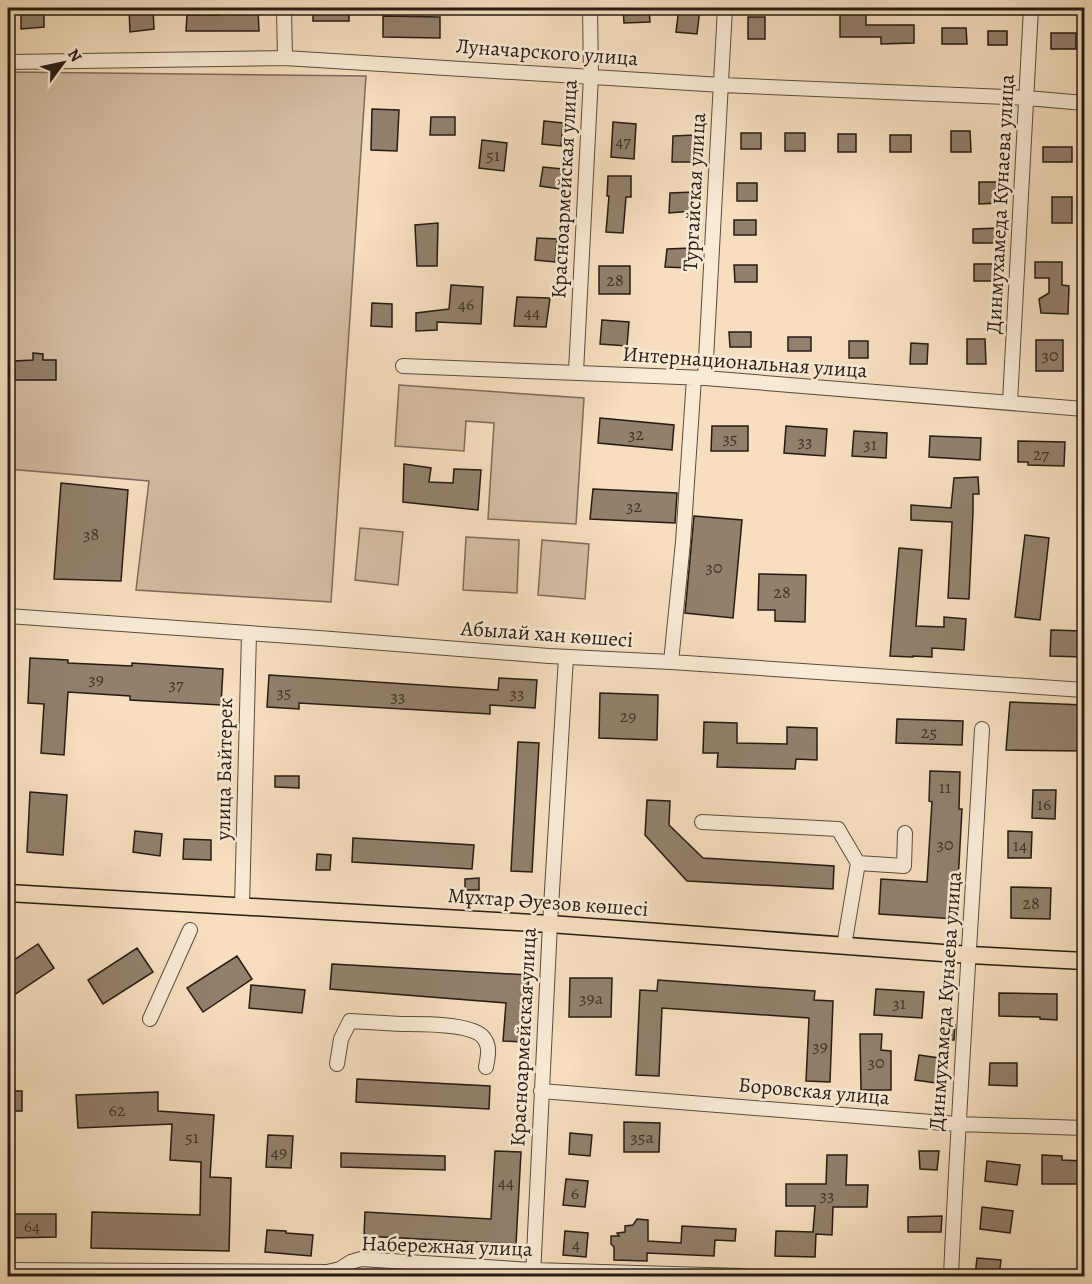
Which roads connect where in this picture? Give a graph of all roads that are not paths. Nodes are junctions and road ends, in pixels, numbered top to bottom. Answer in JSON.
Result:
{"nodes":[{"id":1,"x":284,"y":8,"type":"edge"},
{"id":2,"x":590,"y":8,"type":"edge"},
{"id":3,"x":725,"y":8,"type":"edge"},
{"id":4,"x":1031,"y":8,"type":"edge"},
{"id":5,"x":285,"y":58,"type":"junction"},
{"id":6,"x":8,"y":62,"type":"edge"},
{"id":7,"x":591,"y":76,"type":"junction"},
{"id":8,"x":722,"y":85,"type":"junction"},
{"id":9,"x":1028,"y":98,"type":"junction"},
{"id":10,"x":1084,"y":103,"type":"edge"},
{"id":11,"x":403,"y":366,"type":"dead end"},
{"id":12,"x":576,"y":372,"type":"junction"},
{"id":13,"x":700,"y":378,"type":"junction"},
{"id":14,"x":1010,"y":402,"type":"junction"},
{"id":15,"x":1084,"y":409,"type":"edge"},
{"id":16,"x":8,"y":616,"type":"edge"},
{"id":17,"x":249,"y":634,"type":"junction"},
{"id":18,"x":566,"y":657,"type":"junction"},
{"id":19,"x":671,"y":662,"type":"junction"},
{"id":20,"x":1084,"y":690,"type":"edge"},
{"id":21,"x":982,"y":729,"type":"dead end"},
{"id":22,"x":702,"y":822,"type":"dead end"},
{"id":23,"x":905,"y":833,"type":"dead end"},
{"id":24,"x":858,"y":863,"type":"junction"},
{"id":25,"x":8,"y":893,"type":"edge"},
{"id":26,"x":242,"y":906,"type":"junction"},
{"id":27,"x":550,"y":924,"type":"junction"},
{"id":28,"x":190,"y":930,"type":"dead end"},
{"id":29,"x":844,"y":945,"type":"junction"},
{"id":30,"x":970,"y":955,"type":"junction"},
{"id":31,"x":1084,"y":961,"type":"edge"},
{"id":32,"x":150,"y":1019,"type":"dead end"},
{"id":33,"x":337,"y":1064,"type":"dead end"},
{"id":34,"x":486,"y":1067,"type":"dead end"},
{"id":35,"x":541,"y":1091,"type":"junction"},
{"id":36,"x":957,"y":1124,"type":"junction"},
{"id":37,"x":1084,"y":1128,"type":"edge"},
{"id":38,"x":8,"y":1270,"type":"edge"},
{"id":39,"x":532,"y":1274,"type":"edge"},
{"id":40,"x":743,"y":1276,"type":"edge"},
{"id":41,"x":951,"y":1276,"type":"edge"}],
"edges":[{"from":1,"to":5,"type":"street"},
{"from":2,"to":7,"type":"street","name":"Красноармейская улица"},
{"from":3,"to":8,"type":"street","name":"Тургайская улица"},
{"from":4,"to":9,"type":"street","name":"Динмухамеда Кунаева улица"},
{"from":5,"to":6,"type":"street","name":"Луначарского улица"},
{"from":5,"to":7,"type":"street","name":"Луначарского улица"},
{"from":7,"to":8,"type":"street","name":"Луначарского улица"},
{"from":7,"to":12,"type":"street","name":"Красноармейская улица"},
{"from":8,"to":9,"type":"street","name":"Луначарского улица"},
{"from":8,"to":13,"type":"street","name":"Тургайская улица"},
{"from":9,"to":10,"type":"street","name":"Луначарского улица"},
{"from":9,"to":14,"type":"street","name":"Динмухамеда Кунаева улица"},
{"from":11,"to":12,"type":"street","name":"Интернациональная улица"},
{"from":12,"to":13,"type":"street","name":"Интернациональная улица"},
{"from":13,"to":14,"type":"street","name":"Интернациональная улица"},
{"from":13,"to":19,"type":"street","name":"Тургайская улица"},
{"from":14,"to":15,"type":"street","name":"Интернациональная улица"},
{"from":16,"to":17,"type":"street","name":"Абылай хан көшесі"},
{"from":17,"to":18,"type":"street","name":"Абылай хан көшесі"},
{"from":17,"to":26,"type":"street","name":"улица Байтерек"},
{"from":18,"to":19,"type":"street","name":"Абылай хан көшесі"},
{"from":18,"to":27,"type":"street","name":"Красноармейская улица"},
{"from":19,"to":20,"type":"street","name":"Абылай хан көшесі"},
{"from":21,"to":30,"type":"street","name":"Динмухамеда Кунаева улица"},
{"from":22,"to":24,"type":"street"},
{"from":23,"to":24,"type":"street"},
{"from":24,"to":29,"type":"street"},
{"from":25,"to":26,"type":"main road","name":"Мұхтар Әуезов көшесі"},
{"from":26,"to":27,"type":"main road","name":"Мұхтар Әуезов көшесі"},
{"from":27,"to":29,"type":"main road","name":"Мұхтар Әуезов көшесі"},
{"from":27,"to":35,"type":"street","name":"Красноармейская улица"},
{"from":28,"to":32,"type":"street"},
{"from":29,"to":30,"type":"main road","name":"Мұхтар Әуезов көшесі"},
{"from":30,"to":31,"type":"main road","name":"Мұхтар Әуезов көшесі"},
{"from":30,"to":36,"type":"street","name":"Динмухамеда Кунаева улица"},
{"from":33,"to":34,"type":"street"},
{"from":35,"to":36,"type":"street","name":"Боровская улица"},
{"from":35,"to":39,"type":"street","name":"Красноармейская улица"},
{"from":36,"to":37,"type":"street","name":"Боровская улица"},
{"from":36,"to":41,"type":"street","name":"Динмухамеда Кунаева улица"},
{"from":38,"to":39,"type":"street","name":"Набережная улица"},
{"from":39,"to":40,"type":"street","name":"Набережная улица"}]}
